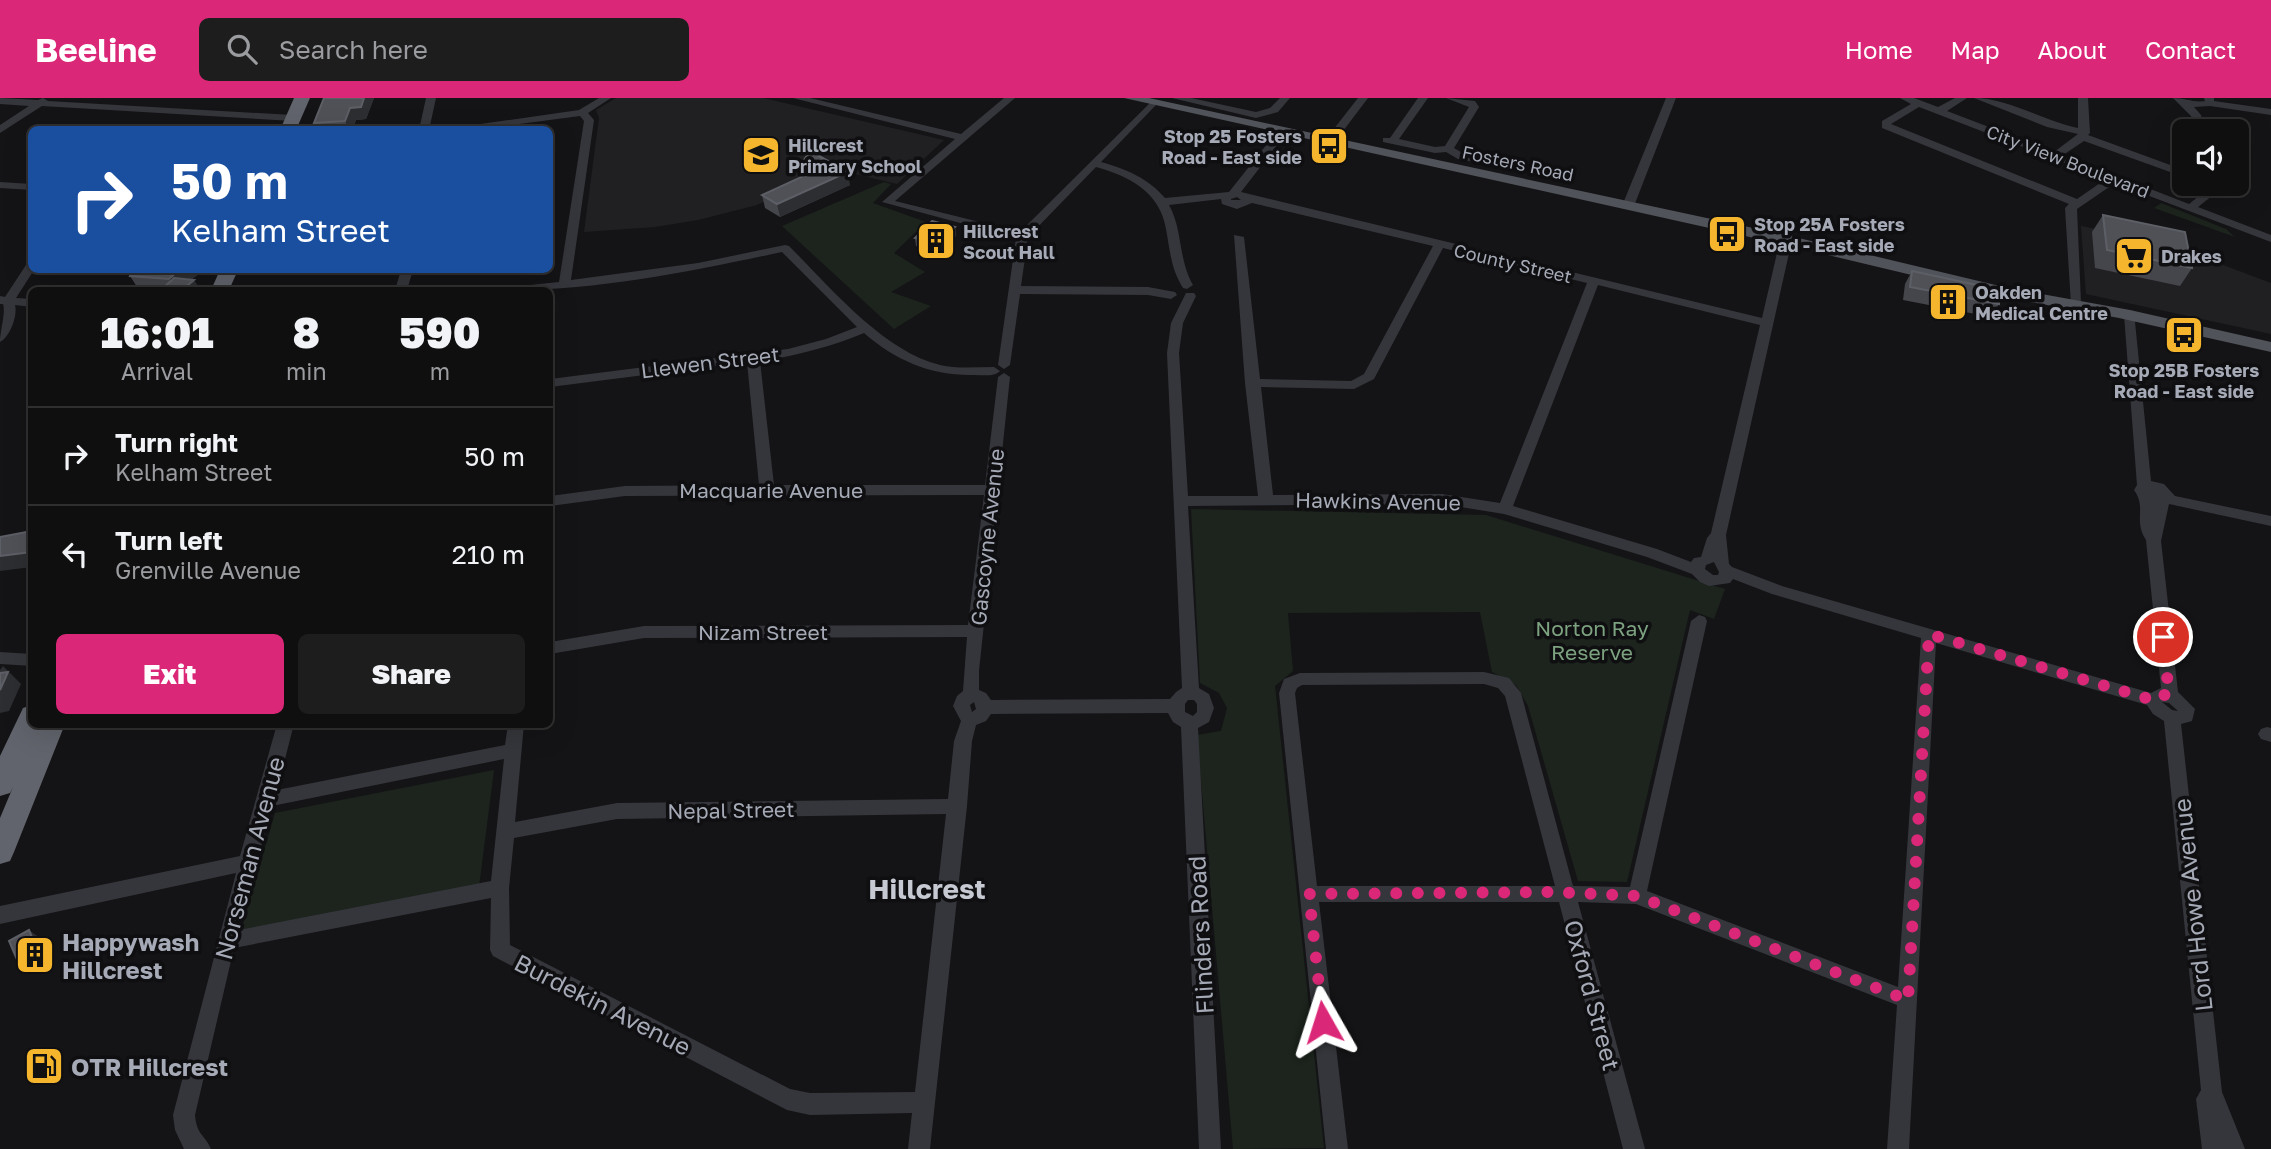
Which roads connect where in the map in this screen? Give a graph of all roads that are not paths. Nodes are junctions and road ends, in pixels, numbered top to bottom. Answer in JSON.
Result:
{"nodes":[{"id":1,"x":302,"y":98,"type":"edge"},
{"id":2,"x":316,"y":98,"type":"edge"},
{"id":3,"x":431,"y":98,"type":"edge"},
{"id":4,"x":606,"y":98,"type":"edge"},
{"id":5,"x":798,"y":98,"type":"edge"},
{"id":6,"x":1010,"y":98,"type":"edge"},
{"id":7,"x":1131,"y":98,"type":"edge"},
{"id":8,"x":1177,"y":98,"type":"edge"},
{"id":9,"x":1285,"y":98,"type":"edge"},
{"id":10,"x":1363,"y":98,"type":"edge"},
{"id":11,"x":1423,"y":98,"type":"edge"},
{"id":12,"x":1451,"y":98,"type":"edge"},
{"id":13,"x":1671,"y":98,"type":"edge"},
{"id":14,"x":1905,"y":98,"type":"edge"},
{"id":15,"x":1962,"y":98,"type":"edge"},
{"id":16,"x":1979,"y":98,"type":"edge"},
{"id":17,"x":2083,"y":98,"type":"edge"},
{"id":18,"x":2181,"y":99,"type":"edge"},
{"id":19,"x":44,"y":100,"type":"edge"},
{"id":20,"x":0,"y":101,"type":"edge"},
{"id":21,"x":1153,"y":103,"type":"junction"},
{"id":22,"x":1919,"y":103,"type":"junction"},
{"id":23,"x":2206,"y":104,"type":"edge"},
{"id":24,"x":1939,"y":111,"type":"junction"},
{"id":25,"x":2271,"y":112,"type":"edge"},
{"id":26,"x":582,"y":113,"type":"junction"},
{"id":27,"x":298,"y":123,"type":"edge"},
{"id":28,"x":425,"y":126,"type":"edge"},
{"id":29,"x":476,"y":126,"type":"edge"},
{"id":30,"x":0,"y":130,"type":"edge"},
{"id":31,"x":1283,"y":131,"type":"junction"},
{"id":32,"x":2084,"y":135,"type":"junction"},
{"id":33,"x":963,"y":138,"type":"junction"},
{"id":34,"x":1330,"y":141,"type":"junction"},
{"id":35,"x":1448,"y":149,"type":"junction"},
{"id":36,"x":2055,"y":156,"type":"junction"},
{"id":37,"x":1093,"y":163,"type":"junction"},
{"id":38,"x":1492,"y":164,"type":"dead end"},
{"id":39,"x":2172,"y":169,"type":"edge"},
{"id":40,"x":2114,"y":179,"type":"junction"},
{"id":41,"x":0,"y":185,"type":"edge"},
{"id":42,"x":28,"y":187,"type":"edge"},
{"id":43,"x":2205,"y":196,"type":"edge"},
{"id":44,"x":1238,"y":197,"type":"junction"},
{"id":45,"x":1163,"y":202,"type":"junction"},
{"id":46,"x":2076,"y":203,"type":"junction"},
{"id":47,"x":1628,"y":206,"type":"junction"},
{"id":48,"x":2190,"y":208,"type":"junction"},
{"id":49,"x":1022,"y":236,"type":"junction"},
{"id":50,"x":1238,"y":237,"type":"dead end"},
{"id":51,"x":2271,"y":239,"type":"edge"},
{"id":52,"x":1786,"y":240,"type":"junction"},
{"id":53,"x":1439,"y":245,"type":"junction"},
{"id":54,"x":1897,"y":266,"type":"junction"},
{"id":55,"x":28,"y":269,"type":"edge"},
{"id":56,"x":1177,"y":269,"type":"junction"},
{"id":57,"x":1592,"y":282,"type":"junction"},
{"id":58,"x":564,"y":285,"type":"junction"},
{"id":59,"x":546,"y":287,"type":"edge"},
{"id":60,"x":1015,"y":290,"type":"junction"},
{"id":61,"x":1188,"y":290,"type":"junction"},
{"id":62,"x":1174,"y":295,"type":"junction"},
{"id":63,"x":4,"y":301,"type":"edge"},
{"id":64,"x":2075,"y":302,"type":"junction"},
{"id":65,"x":28,"y":303,"type":"edge"},
{"id":66,"x":2130,"y":315,"type":"junction"},
{"id":67,"x":1765,"y":322,"type":"junction"},
{"id":68,"x":867,"y":327,"type":"junction"},
{"id":69,"x":0,"y":338,"type":"edge"},
{"id":70,"x":2271,"y":347,"type":"edge"},
{"id":71,"x":753,"y":358,"type":"junction"},
{"id":72,"x":1001,"y":371,"type":"junction"},
{"id":73,"x":553,"y":383,"type":"edge"},
{"id":74,"x":1252,"y":383,"type":"junction"},
{"id":75,"x":768,"y":490,"type":"junction"},
{"id":76,"x":993,"y":490,"type":"junction"},
{"id":77,"x":2157,"y":493,"type":"junction"},
{"id":78,"x":1266,"y":500,"type":"junction"},
{"id":79,"x":553,"y":501,"type":"edge"},
{"id":80,"x":1181,"y":501,"type":"junction"},
{"id":81,"x":1505,"y":509,"type":"junction"},
{"id":82,"x":2271,"y":522,"type":"edge"},
{"id":83,"x":1713,"y":568,"type":"junction"},
{"id":84,"x":1699,"y":621,"type":"dead end"},
{"id":85,"x":977,"y":631,"type":"junction"},
{"id":86,"x":1929,"y":634,"type":"junction"},
{"id":87,"x":553,"y":647,"type":"edge"},
{"id":88,"x":0,"y":658,"type":"edge"},
{"id":89,"x":28,"y":660,"type":"edge"},
{"id":90,"x":1191,"y":695,"type":"junction"},
{"id":91,"x":2161,"y":698,"type":"junction"},
{"id":92,"x":1174,"y":706,"type":"junction"},
{"id":93,"x":978,"y":713,"type":"junction"},
{"id":94,"x":1189,"y":722,"type":"junction"},
{"id":95,"x":28,"y":724,"type":"edge"},
{"id":96,"x":49,"y":728,"type":"edge"},
{"id":97,"x":285,"y":728,"type":"edge"},
{"id":98,"x":516,"y":728,"type":"edge"},
{"id":99,"x":513,"y":750,"type":"junction"},
{"id":100,"x":0,"y":785,"type":"edge"},
{"id":101,"x":264,"y":800,"type":"junction"},
{"id":102,"x":958,"y":806,"type":"junction"},
{"id":103,"x":506,"y":832,"type":"junction"},
{"id":104,"x":0,"y":852,"type":"edge"},
{"id":105,"x":248,"y":862,"type":"junction"},
{"id":106,"x":500,"y":888,"type":"junction"},
{"id":107,"x":1566,"y":893,"type":"junction"},
{"id":108,"x":1309,"y":894,"type":"junction"},
{"id":109,"x":1637,"y":896,"type":"junction"},
{"id":110,"x":0,"y":915,"type":"edge"},
{"id":111,"x":226,"y":941,"type":"junction"},
{"id":112,"x":1908,"y":1000,"type":"junction"},
{"id":113,"x":2212,"y":1094,"type":"junction"},
{"id":114,"x":923,"y":1102,"type":"junction"},
{"id":115,"x":200,"y":1149,"type":"edge"},
{"id":116,"x":919,"y":1149,"type":"edge"},
{"id":117,"x":1210,"y":1149,"type":"edge"},
{"id":118,"x":1336,"y":1149,"type":"edge"},
{"id":119,"x":1634,"y":1149,"type":"edge"},
{"id":120,"x":1898,"y":1149,"type":"edge"},
{"id":121,"x":2213,"y":1149,"type":"edge"},
{"id":122,"x":2234,"y":1149,"type":"edge"}],
"edges":[{"from":1,"to":27,"type":"highway"},
{"from":2,"to":27,"type":"highway"},
{"from":3,"to":28,"type":"street"},
{"from":4,"to":26,"type":"street"},
{"from":5,"to":33,"type":"street"},
{"from":6,"to":33,"type":"street"},
{"from":7,"to":21,"type":"main road","name":"Fosters Road"},
{"from":8,"to":9,"type":"street"},
{"from":10,"to":34,"type":"street"},
{"from":11,"to":35,"type":"street"},
{"from":12,"to":35,"type":"street"},
{"from":13,"to":47,"type":"street"},
{"from":14,"to":22,"type":"street","name":"City View Boulevard"},
{"from":15,"to":24,"type":"street"},
{"from":16,"to":32,"type":"street"},
{"from":17,"to":32,"type":"street"},
{"from":18,"to":23,"type":"street"},
{"from":19,"to":20,"type":"street"},
{"from":19,"to":27,"type":"street"},
{"from":19,"to":30,"type":"street"},
{"from":21,"to":31,"type":"main road","name":"Fosters Road"},
{"from":21,"to":37,"type":"street"},
{"from":22,"to":24,"type":"street","name":"City View Boulevard"},
{"from":22,"to":46,"type":"street"},
{"from":23,"to":25,"type":"street"},
{"from":24,"to":36,"type":"street","name":"City View Boulevard"},
{"from":26,"to":29,"type":"street"},
{"from":26,"to":58,"type":"street"},
{"from":31,"to":34,"type":"main road","name":"Fosters Road"},
{"from":31,"to":44,"type":"street"},
{"from":32,"to":36,"type":"street"},
{"from":32,"to":39,"type":"street"},
{"from":33,"to":49,"type":"street"},
{"from":34,"to":47,"type":"main road","name":"Fosters Road"},
{"from":35,"to":38,"type":"street"},
{"from":36,"to":40,"type":"street","name":"City View Boulevard"},
{"from":37,"to":45,"type":"street"},
{"from":37,"to":49,"type":"street"},
{"from":40,"to":46,"type":"street"},
{"from":40,"to":48,"type":"street","name":"City View Boulevard"},
{"from":41,"to":42,"type":"street"},
{"from":43,"to":48,"type":"street"},
{"from":44,"to":45,"type":"street","name":"County Street"},
{"from":44,"to":53,"type":"street","name":"County Street"},
{"from":45,"to":56,"type":"street"},
{"from":46,"to":64,"type":"street"},
{"from":47,"to":52,"type":"main road","name":"Fosters Road"},
{"from":48,"to":51,"type":"street","name":"City View Boulevard"},
{"from":49,"to":60,"type":"street","name":"Gascoyne Avenue"},
{"from":50,"to":74,"type":"street"},
{"from":52,"to":54,"type":"main road","name":"Fosters Road"},
{"from":52,"to":67,"type":"street"},
{"from":53,"to":57,"type":"street","name":"County Street"},
{"from":53,"to":74,"type":"street"},
{"from":54,"to":64,"type":"main road","name":"Fosters Road"},
{"from":54,"to":66,"type":"main road","name":"Fosters Road"},
{"from":55,"to":63,"type":"street"},
{"from":56,"to":61,"type":"street"},
{"from":56,"to":62,"type":"street"},
{"from":57,"to":67,"type":"street","name":"County Street"},
{"from":57,"to":81,"type":"street"},
{"from":58,"to":59,"type":"street"},
{"from":58,"to":68,"type":"street"},
{"from":60,"to":62,"type":"street"},
{"from":60,"to":72,"type":"street","name":"Gascoyne Avenue"},
{"from":61,"to":62,"type":"street"},
{"from":61,"to":62,"type":"street"},
{"from":62,"to":80,"type":"street"},
{"from":63,"to":65,"type":"street"},
{"from":63,"to":69,"type":"street"},
{"from":64,"to":66,"type":"main road","name":"Fosters Road"},
{"from":66,"to":70,"type":"main road","name":"Fosters Road"},
{"from":66,"to":77,"type":"street"},
{"from":67,"to":83,"type":"street"},
{"from":68,"to":71,"type":"street","name":"Llewen Street"},
{"from":68,"to":72,"type":"street"},
{"from":71,"to":73,"type":"street","name":"Llewen Street"},
{"from":71,"to":75,"type":"street"},
{"from":72,"to":76,"type":"street","name":"Gascoyne Avenue"},
{"from":74,"to":78,"type":"street"},
{"from":75,"to":76,"type":"street","name":"Macquarie Avenue"},
{"from":75,"to":79,"type":"street","name":"Macquarie Avenue"},
{"from":76,"to":85,"type":"street","name":"Gascoyne Avenue"},
{"from":77,"to":82,"type":"street"},
{"from":77,"to":91,"type":"street"},
{"from":78,"to":80,"type":"street","name":"Hawkins Avenue"},
{"from":78,"to":81,"type":"street","name":"Hawkins Avenue"},
{"from":80,"to":90,"type":"street"},
{"from":81,"to":83,"type":"street","name":"Hawkins Avenue"},
{"from":83,"to":86,"type":"street","name":"Hawkins Avenue"},
{"from":84,"to":109,"type":"street"},
{"from":85,"to":87,"type":"street","name":"Nizam Street"},
{"from":85,"to":93,"type":"street","name":"Gascoyne Avenue"},
{"from":86,"to":91,"type":"street","name":"Hawkins Avenue"},
{"from":86,"to":112,"type":"street"},
{"from":88,"to":89,"type":"street"},
{"from":90,"to":92,"type":"street"},
{"from":90,"to":94,"type":"street"},
{"from":91,"to":113,"type":"street","name":"Lord Howe Avenue"},
{"from":92,"to":93,"type":"street"},
{"from":92,"to":94,"type":"street"},
{"from":93,"to":102,"type":"street"},
{"from":94,"to":117,"type":"street","name":"Flinders Road"},
{"from":95,"to":100,"type":"highway"},
{"from":96,"to":104,"type":"highway"},
{"from":97,"to":101,"type":"street","name":"Norseman Avenue"},
{"from":98,"to":99,"type":"street","name":"Burdekin Avenue"},
{"from":99,"to":101,"type":"street"},
{"from":99,"to":103,"type":"street","name":"Burdekin Avenue"},
{"from":101,"to":105,"type":"street","name":"Norseman Avenue"},
{"from":102,"to":103,"type":"street","name":"Nepal Street"},
{"from":102,"to":114,"type":"street"},
{"from":103,"to":106,"type":"street","name":"Burdekin Avenue"},
{"from":105,"to":110,"type":"street"},
{"from":105,"to":111,"type":"street","name":"Norseman Avenue"},
{"from":106,"to":111,"type":"street"},
{"from":106,"to":114,"type":"street","name":"Burdekin Avenue"},
{"from":107,"to":108,"type":"street"},
{"from":107,"to":108,"type":"street","name":"Oxford Street"},
{"from":107,"to":109,"type":"street"},
{"from":107,"to":119,"type":"street","name":"Oxford Street"},
{"from":108,"to":118,"type":"street"},
{"from":109,"to":112,"type":"street"},
{"from":111,"to":115,"type":"street","name":"Norseman Avenue"},
{"from":112,"to":120,"type":"street"},
{"from":113,"to":121,"type":"street","name":"Lord Howe Avenue"},
{"from":113,"to":122,"type":"street","name":"Lord Howe Avenue"},
{"from":114,"to":116,"type":"street"}]}
